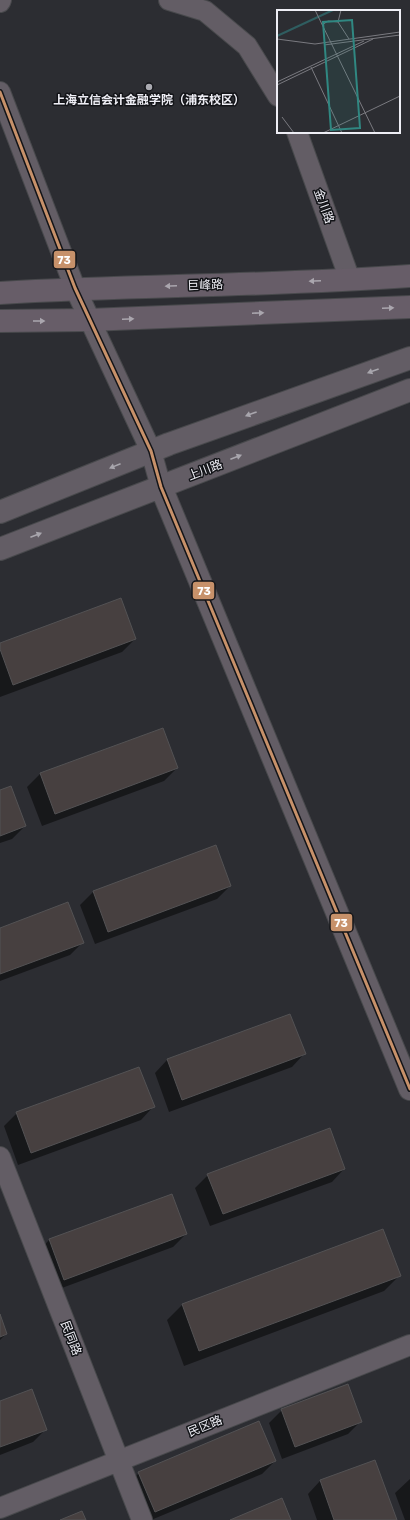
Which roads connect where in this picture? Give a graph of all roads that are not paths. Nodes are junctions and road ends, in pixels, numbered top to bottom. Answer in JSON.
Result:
{"nodes":[{"id":1,"x":169,"y":0,"type":"edge"},
{"id":2,"x":207,"y":6,"type":"edge"},
{"id":3,"x":0,"y":92,"type":"edge"},
{"id":4,"x":277,"y":94,"type":"edge"},
{"id":5,"x":297,"y":133,"type":"edge"},
{"id":6,"x":410,"y":276,"type":"edge"},
{"id":7,"x":350,"y":280,"type":"junction"},
{"id":8,"x":75,"y":288,"type":"junction"},
{"id":9,"x":0,"y":293,"type":"edge"},
{"id":10,"x":410,"y":307,"type":"edge"},
{"id":11,"x":89,"y":320,"type":"junction"},
{"id":12,"x":0,"y":321,"type":"edge"},
{"id":13,"x":410,"y":358,"type":"edge"},
{"id":14,"x":410,"y":390,"type":"edge"},
{"id":15,"x":151,"y":451,"type":"junction"},
{"id":16,"x":161,"y":487,"type":"junction"},
{"id":17,"x":0,"y":512,"type":"edge"},
{"id":18,"x":0,"y":549,"type":"edge"},
{"id":19,"x":410,"y":1089,"type":"edge"},
{"id":20,"x":0,"y":1157,"type":"edge"},
{"id":21,"x":410,"y":1345,"type":"edge"},
{"id":22,"x":119,"y":1460,"type":"junction"},
{"id":23,"x":0,"y":1508,"type":"edge"},
{"id":24,"x":142,"y":1520,"type":"edge"}],
"edges":[{"from":1,"to":2,"type":"street"},
{"from":2,"to":4,"type":"street"},
{"from":3,"to":8,"type":"street"},
{"from":5,"to":7,"type":"street","name":"金川路"},
{"from":6,"to":7,"type":"main road","name":"巨峰路"},
{"from":7,"to":8,"type":"main road","name":"巨峰路","one_way":true},
{"from":8,"to":9,"type":"main road","name":"巨峰路"},
{"from":8,"to":11,"type":"street"},
{"from":11,"to":10,"type":"main road","one_way":true},
{"from":12,"to":11,"type":"main road","one_way":true},
{"from":11,"to":15,"type":"street"},
{"from":13,"to":15,"type":"street","one_way":true},
{"from":16,"to":14,"type":"street","name":"上川路","one_way":true},
{"from":15,"to":16,"type":"street"},
{"from":15,"to":17,"type":"street","one_way":true},
{"from":18,"to":16,"type":"street","name":"上川路","one_way":true},
{"from":16,"to":19,"type":"street"},
{"from":20,"to":22,"type":"street","name":"民同路"},
{"from":21,"to":22,"type":"street","name":"民区路"},
{"from":22,"to":23,"type":"street","name":"民区路"},
{"from":22,"to":24,"type":"street","name":"民同路"}]}
